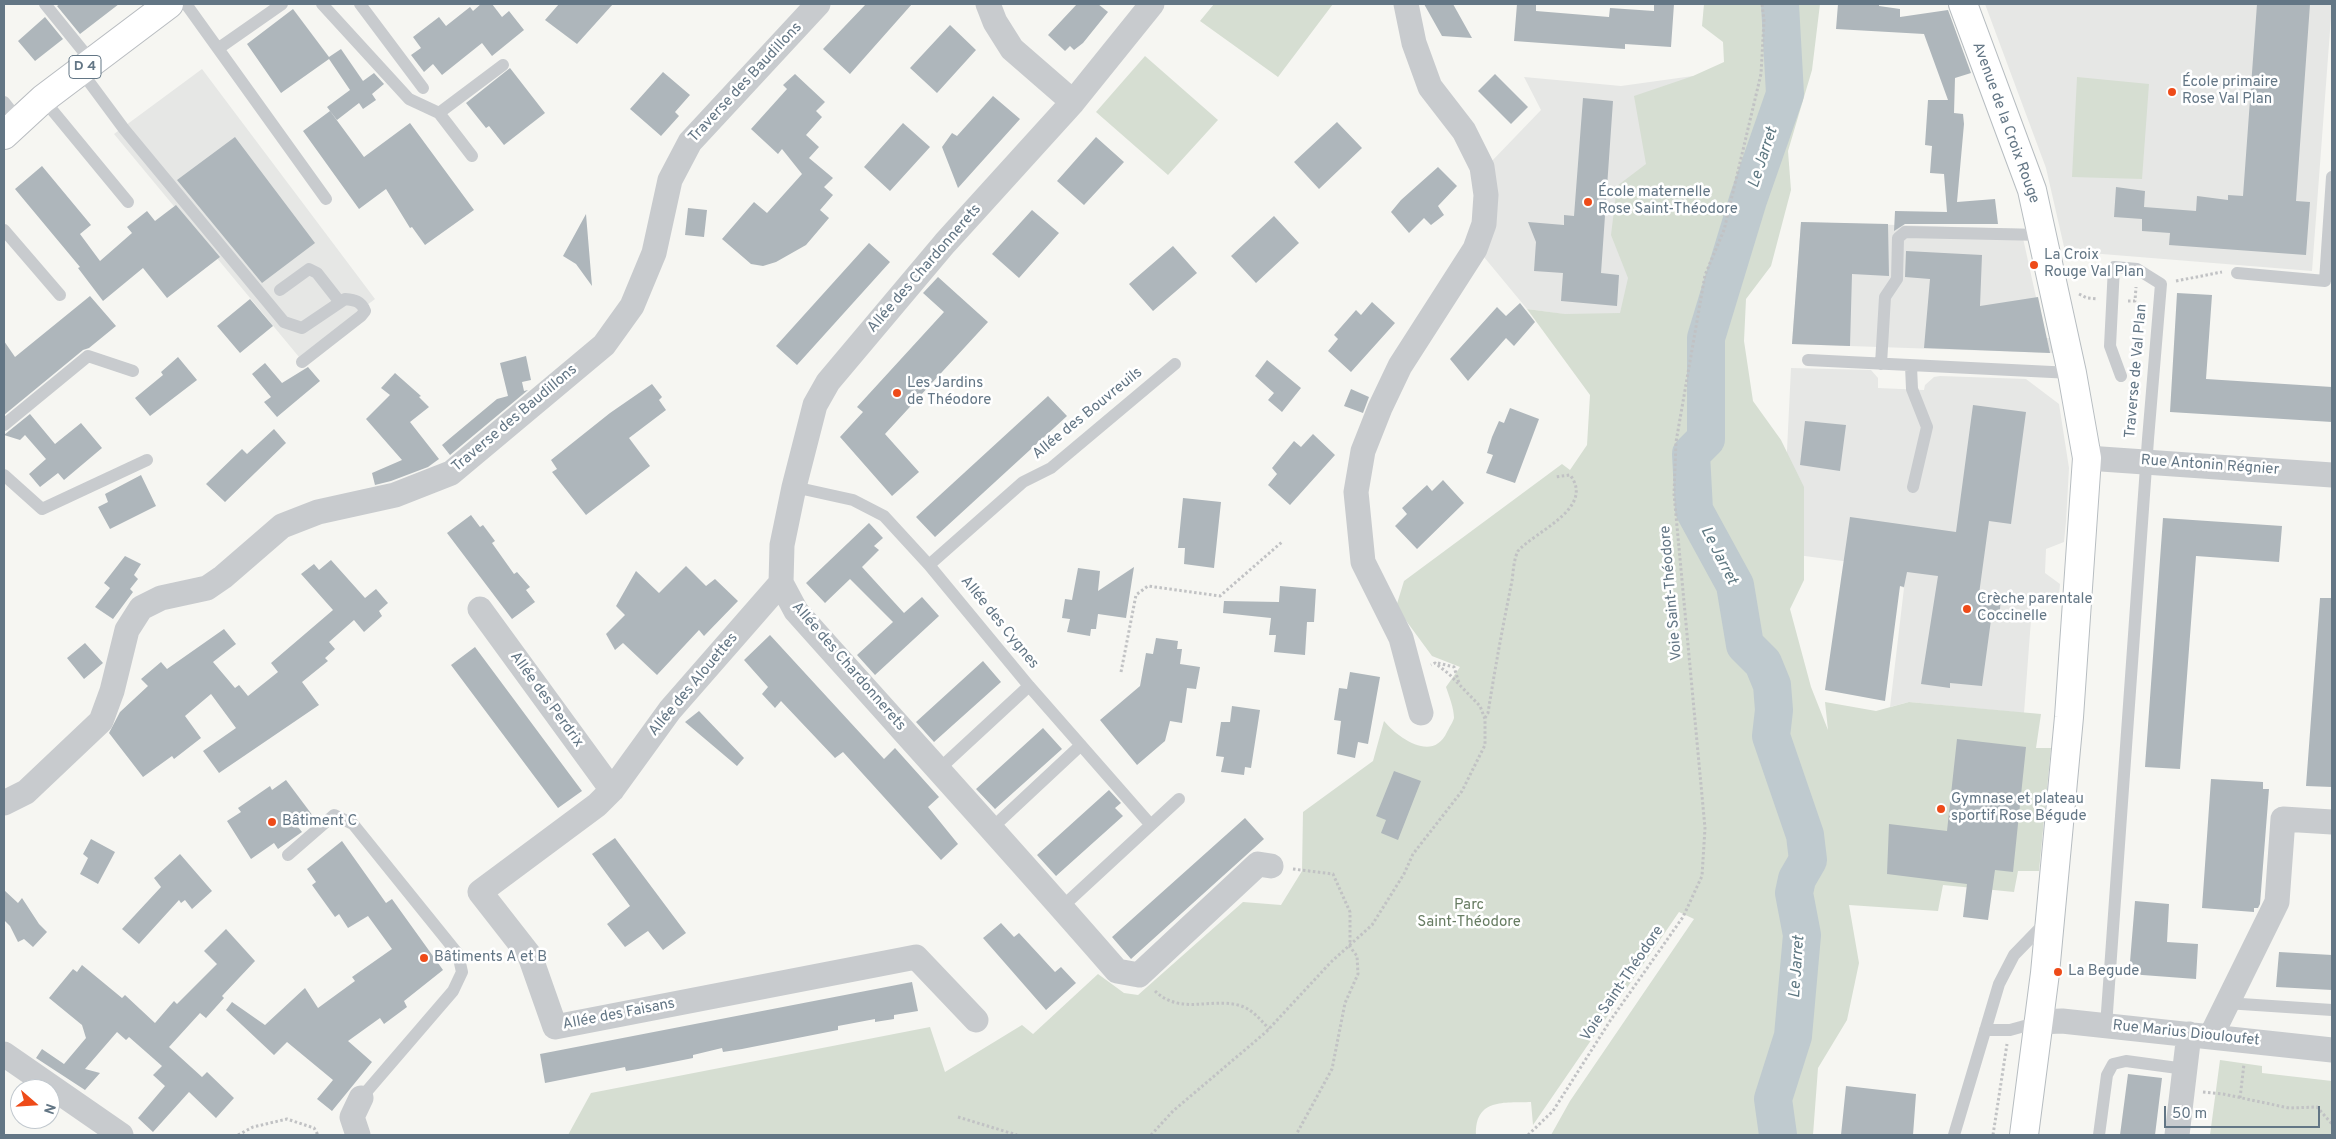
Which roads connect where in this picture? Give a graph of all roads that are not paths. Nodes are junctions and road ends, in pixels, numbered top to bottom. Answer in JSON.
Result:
{"nodes":[{"id":1,"x":45,"y":4,"type":"edge"},
{"id":2,"x":169,"y":4,"type":"edge"},
{"id":3,"x":186,"y":4,"type":"edge"},
{"id":4,"x":282,"y":4,"type":"edge"},
{"id":5,"x":322,"y":4,"type":"edge"},
{"id":6,"x":360,"y":4,"type":"edge"},
{"id":7,"x":818,"y":4,"type":"edge"},
{"id":8,"x":988,"y":4,"type":"edge"},
{"id":9,"x":1152,"y":4,"type":"edge"},
{"id":10,"x":1406,"y":4,"type":"edge"},
{"id":11,"x":1963,"y":4,"type":"edge"},
{"id":12,"x":219,"y":48,"type":"junction"},
{"id":13,"x":503,"y":65,"type":"dead end"},
{"id":14,"x":86,"y":66,"type":"junction"},
{"id":15,"x":423,"y":88,"type":"dead end"},
{"id":16,"x":43,"y":99,"type":"junction"},
{"id":17,"x":1073,"y":102,"type":"junction"},
{"id":18,"x":439,"y":113,"type":"junction"},
{"id":19,"x":9,"y":119,"type":"edge"},
{"id":20,"x":472,"y":156,"type":"dead end"},
{"id":21,"x":2332,"y":177,"type":"edge"},
{"id":22,"x":326,"y":199,"type":"dead end"},
{"id":23,"x":128,"y":202,"type":"dead end"},
{"id":24,"x":4,"y":230,"type":"edge"},
{"id":25,"x":2043,"y":235,"type":"junction"},
{"id":26,"x":2237,"y":273,"type":"dead end"},
{"id":27,"x":280,"y":290,"type":"dead end"},
{"id":28,"x":60,"y":295,"type":"dead end"},
{"id":29,"x":339,"y":301,"type":"junction"},
{"id":30,"x":1808,"y":360,"type":"dead end"},
{"id":31,"x":302,"y":362,"type":"dead end"},
{"id":32,"x":1175,"y":364,"type":"dead end"},
{"id":33,"x":1881,"y":364,"type":"junction"},
{"id":34,"x":1911,"y":366,"type":"junction"},
{"id":35,"x":133,"y":371,"type":"dead end"},
{"id":36,"x":2072,"y":372,"type":"junction"},
{"id":37,"x":2121,"y":376,"type":"dead end"},
{"id":38,"x":4,"y":425,"type":"edge"},
{"id":39,"x":2087,"y":458,"type":"junction"},
{"id":40,"x":147,"y":460,"type":"dead end"},
{"id":41,"x":2146,"y":461,"type":"junction"},
{"id":42,"x":4,"y":475,"type":"edge"},
{"id":43,"x":2332,"y":475,"type":"edge"},
{"id":44,"x":794,"y":487,"type":"junction"},
{"id":45,"x":1913,"y":487,"type":"dead end"},
{"id":46,"x":930,"y":565,"type":"junction"},
{"id":47,"x":781,"y":583,"type":"junction"},
{"id":48,"x":480,"y":609,"type":"dead end"},
{"id":49,"x":1029,"y":686,"type":"junction"},
{"id":50,"x":1421,"y":713,"type":"dead end"},
{"id":51,"x":1081,"y":745,"type":"junction"},
{"id":52,"x":938,"y":770,"type":"junction"},
{"id":53,"x":612,"y":790,"type":"junction"},
{"id":54,"x":1179,"y":800,"type":"dead end"},
{"id":55,"x":4,"y":803,"type":"edge"},
{"id":56,"x":2332,"y":822,"type":"edge"},
{"id":57,"x":1150,"y":824,"type":"junction"},
{"id":58,"x":992,"y":828,"type":"junction"},
{"id":59,"x":288,"y":855,"type":"dead end"},
{"id":60,"x":1271,"y":866,"type":"road end"},
{"id":61,"x":1062,"y":907,"type":"junction"},
{"id":62,"x":2050,"y":918,"type":"junction"},
{"id":63,"x":2226,"y":1003,"type":"junction"},
{"id":64,"x":2332,"y":1010,"type":"edge"},
{"id":65,"x":976,"y":1020,"type":"dead end"},
{"id":66,"x":2039,"y":1022,"type":"junction"},
{"id":67,"x":2106,"y":1026,"type":"junction"},
{"id":68,"x":1985,"y":1030,"type":"junction"},
{"id":69,"x":2200,"y":1035,"type":"junction"},
{"id":70,"x":2332,"y":1050,"type":"edge"},
{"id":71,"x":4,"y":1054,"type":"edge"},
{"id":72,"x":2185,"y":1069,"type":"junction"},
{"id":73,"x":360,"y":1098,"type":"joint"},
{"id":74,"x":121,"y":1135,"type":"edge"},
{"id":75,"x":358,"y":1135,"type":"edge"},
{"id":76,"x":1954,"y":1135,"type":"edge"},
{"id":77,"x":2024,"y":1135,"type":"edge"},
{"id":78,"x":2099,"y":1135,"type":"edge"},
{"id":79,"x":2177,"y":1135,"type":"edge"}],
"edges":[{"from":1,"to":14,"type":"lane"},
{"from":2,"to":14,"type":"main road","number":"D 4"},
{"from":3,"to":12,"type":"lane"},
{"from":4,"to":12,"type":"lane"},
{"from":5,"to":18,"type":"lane"},
{"from":6,"to":15,"type":"lane"},
{"from":7,"to":55,"type":"street","name":"Traverse des Baudillons"},
{"from":8,"to":17,"type":"street"},
{"from":9,"to":17,"type":"street","name":"Allée des Chardonnerets"},
{"from":10,"to":50,"type":"street"},
{"from":11,"to":25,"type":"main road","name":"Avenue de la Croix Rouge"},
{"from":12,"to":22,"type":"lane"},
{"from":13,"to":18,"type":"lane"},
{"from":14,"to":16,"type":"main road","number":"D 4"},
{"from":14,"to":29,"type":"lane"},
{"from":16,"to":19,"type":"main road","number":"D 4"},
{"from":16,"to":23,"type":"lane"},
{"from":17,"to":44,"type":"street","name":"Allée des Chardonnerets"},
{"from":18,"to":20,"type":"lane"},
{"from":21,"to":26,"type":"lane"},
{"from":24,"to":28,"type":"lane"},
{"from":25,"to":33,"type":"lane"},
{"from":25,"to":36,"type":"main road","name":"Avenue de la Croix Rouge"},
{"from":27,"to":29,"type":"lane"},
{"from":29,"to":31,"type":"lane"},
{"from":30,"to":33,"type":"lane"},
{"from":32,"to":46,"type":"lane","name":"Allée des Bouvreuils"},
{"from":33,"to":34,"type":"lane"},
{"from":34,"to":36,"type":"lane"},
{"from":34,"to":45,"type":"lane"},
{"from":35,"to":38,"type":"lane"},
{"from":36,"to":39,"type":"main road","name":"Avenue de la Croix Rouge"},
{"from":37,"to":41,"type":"lane","name":"Traverse de Val Plan"},
{"from":39,"to":41,"type":"street","name":"Rue Antonin Régnier"},
{"from":39,"to":62,"type":"main road","name":"Avenue de la Croix Rouge"},
{"from":40,"to":42,"type":"lane"},
{"from":41,"to":43,"type":"street","name":"Rue Antonin Régnier"},
{"from":41,"to":67,"type":"lane","name":"Traverse de Val Plan"},
{"from":44,"to":46,"type":"lane","name":"Allée des Cygnes"},
{"from":44,"to":47,"type":"street","name":"Allée des Chardonnerets"},
{"from":46,"to":49,"type":"lane","name":"Allée des Cygnes"},
{"from":47,"to":52,"type":"street","name":"Allée des Chardonnerets"},
{"from":47,"to":53,"type":"street","name":"Allée des Alouettes"},
{"from":48,"to":53,"type":"street","name":"Allée des Perdrix"},
{"from":49,"to":51,"type":"lane","name":"Allée des Cygnes"},
{"from":49,"to":52,"type":"lane"},
{"from":51,"to":57,"type":"lane","name":"Allée des Cygnes"},
{"from":51,"to":58,"type":"lane"},
{"from":52,"to":58,"type":"street","name":"Allée des Chardonnerets"},
{"from":53,"to":65,"type":"street","name":"Allée des Faisans"},
{"from":54,"to":57,"type":"lane"},
{"from":56,"to":63,"type":"street"},
{"from":57,"to":61,"type":"lane"},
{"from":58,"to":61,"type":"street","name":"Allée des Chardonnerets"},
{"from":59,"to":73,"type":"lane"},
{"from":60,"to":61,"type":"street","name":"Allée des Chardonnerets"},
{"from":62,"to":66,"type":"main road","name":"Avenue de la Croix Rouge"},
{"from":62,"to":68,"type":"lane"},
{"from":63,"to":64,"type":"lane"},
{"from":63,"to":69,"type":"street"},
{"from":66,"to":67,"type":"street","name":"Rue Marius Diouloufet"},
{"from":66,"to":68,"type":"lane"},
{"from":66,"to":77,"type":"main road","name":"Avenue de la Croix Rouge"},
{"from":67,"to":69,"type":"street","name":"Rue Marius Diouloufet"},
{"from":68,"to":76,"type":"lane"},
{"from":69,"to":70,"type":"street","name":"Rue Marius Diouloufet"},
{"from":69,"to":72,"type":"street"},
{"from":71,"to":74,"type":"street"},
{"from":72,"to":78,"type":"lane"},
{"from":72,"to":79,"type":"street"},
{"from":73,"to":75,"type":"street"}]}
